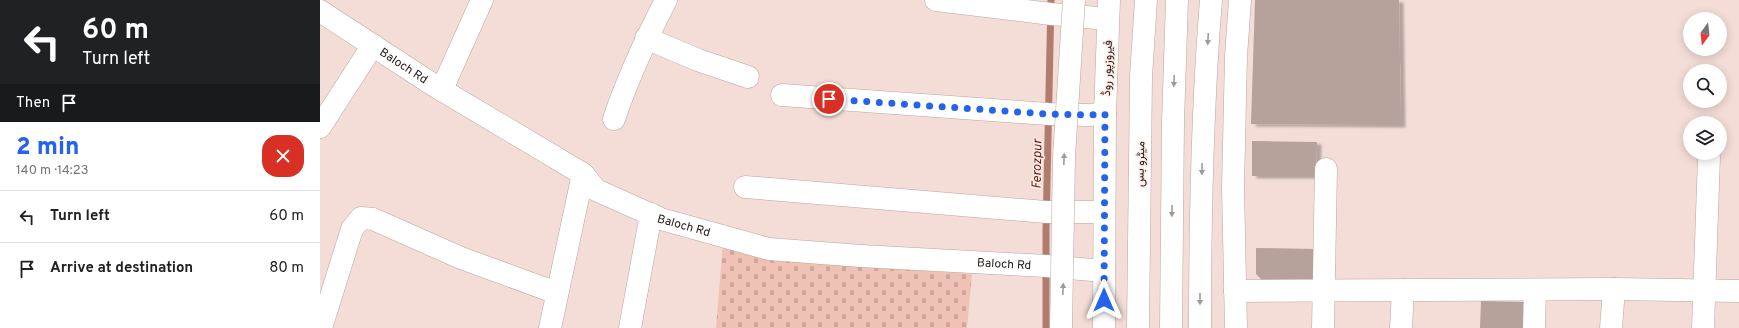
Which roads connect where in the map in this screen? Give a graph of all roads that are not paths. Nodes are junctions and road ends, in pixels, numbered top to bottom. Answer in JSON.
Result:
{"nodes":[{"id":1,"x":482,"y":0,"type":"edge"},
{"id":2,"x":666,"y":0,"type":"edge"},
{"id":3,"x":936,"y":0,"type":"edge"},
{"id":4,"x":1074,"y":0,"type":"edge"},
{"id":5,"x":1146,"y":0,"type":"edge"},
{"id":6,"x":1177,"y":0,"type":"edge"},
{"id":7,"x":1211,"y":0,"type":"edge"},
{"id":8,"x":1240,"y":0,"type":"edge"},
{"id":9,"x":1109,"y":9,"type":"edge"},
{"id":10,"x":320,"y":11,"type":"edge"},
{"id":11,"x":646,"y":38,"type":"junction"},
{"id":12,"x":373,"y":46,"type":"junction"},
{"id":13,"x":748,"y":77,"type":"dead end"},
{"id":14,"x":442,"y":89,"type":"junction"},
{"id":15,"x":782,"y":95,"type":"dead end"},
{"id":16,"x":1105,"y":114,"type":"junction"},
{"id":17,"x":614,"y":119,"type":"dead end"},
{"id":18,"x":320,"y":127,"type":"edge"},
{"id":19,"x":1709,"y":160,"type":"edge"},
{"id":20,"x":1326,"y":169,"type":"dead end"},
{"id":21,"x":583,"y":174,"type":"junction"},
{"id":22,"x":745,"y":187,"type":"dead end"},
{"id":23,"x":1104,"y":212,"type":"junction"},
{"id":24,"x":651,"y":214,"type":"junction"},
{"id":25,"x":1104,"y":271,"type":"junction"},
{"id":26,"x":1614,"y":289,"type":"junction"},
{"id":27,"x":1235,"y":290,"type":"junction"},
{"id":28,"x":1324,"y":290,"type":"junction"},
{"id":29,"x":1402,"y":290,"type":"junction"},
{"id":30,"x":1535,"y":290,"type":"junction"},
{"id":31,"x":1705,"y":290,"type":"junction"},
{"id":32,"x":1739,"y":291,"type":"edge"},
{"id":33,"x":557,"y":293,"type":"junction"},
{"id":34,"x":321,"y":328,"type":"edge"},
{"id":35,"x":550,"y":328,"type":"edge"},
{"id":36,"x":630,"y":328,"type":"edge"},
{"id":37,"x":1061,"y":328,"type":"edge"},
{"id":38,"x":1104,"y":328,"type":"edge"},
{"id":39,"x":1138,"y":328,"type":"edge"},
{"id":40,"x":1171,"y":328,"type":"edge"},
{"id":41,"x":1200,"y":328,"type":"edge"},
{"id":42,"x":1236,"y":328,"type":"edge"},
{"id":43,"x":1323,"y":328,"type":"edge"},
{"id":44,"x":1401,"y":328,"type":"edge"},
{"id":45,"x":1534,"y":328,"type":"edge"},
{"id":46,"x":1611,"y":328,"type":"edge"},
{"id":47,"x":1703,"y":328,"type":"edge"}],
"edges":[{"from":1,"to":14,"type":"street"},
{"from":2,"to":11,"type":"street"},
{"from":3,"to":9,"type":"street"},
{"from":37,"to":4,"type":"street","one_way":true,"bridge":true},
{"from":5,"to":39,"type":"street","name":"میٹرو بس"},
{"from":6,"to":40,"type":"street","one_way":true},
{"from":7,"to":41,"type":"street","one_way":true},
{"from":8,"to":27,"type":"street"},
{"from":9,"to":16,"type":"street","name":"فیروزپور روڈ"},
{"from":10,"to":12,"type":"street","name":"Baloch Rd"},
{"from":11,"to":13,"type":"street"},
{"from":11,"to":17,"type":"street"},
{"from":12,"to":14,"type":"street","name":"Baloch Rd"},
{"from":12,"to":18,"type":"street"},
{"from":14,"to":21,"type":"street","name":"Baloch Rd"},
{"from":15,"to":16,"type":"street"},
{"from":16,"to":23,"type":"street","name":"فیروزپور روڈ"},
{"from":19,"to":31,"type":"street"},
{"from":20,"to":28,"type":"street"},
{"from":21,"to":24,"type":"street","name":"Baloch Rd"},
{"from":21,"to":33,"type":"street"},
{"from":22,"to":23,"type":"street"},
{"from":23,"to":25,"type":"street","name":"فیروزپور روڈ"},
{"from":24,"to":25,"type":"street","name":"Baloch Rd"},
{"from":24,"to":36,"type":"street"},
{"from":25,"to":38,"type":"street","name":"فیروزپور روڈ"},
{"from":26,"to":30,"type":"street"},
{"from":26,"to":31,"type":"street"},
{"from":26,"to":46,"type":"street"},
{"from":27,"to":28,"type":"street"},
{"from":27,"to":42,"type":"street"},
{"from":28,"to":29,"type":"street"},
{"from":28,"to":43,"type":"street"},
{"from":29,"to":30,"type":"street"},
{"from":29,"to":44,"type":"street"},
{"from":30,"to":45,"type":"street"},
{"from":31,"to":32,"type":"street"},
{"from":31,"to":47,"type":"street"},
{"from":33,"to":34,"type":"street"},
{"from":33,"to":35,"type":"street"}]}
